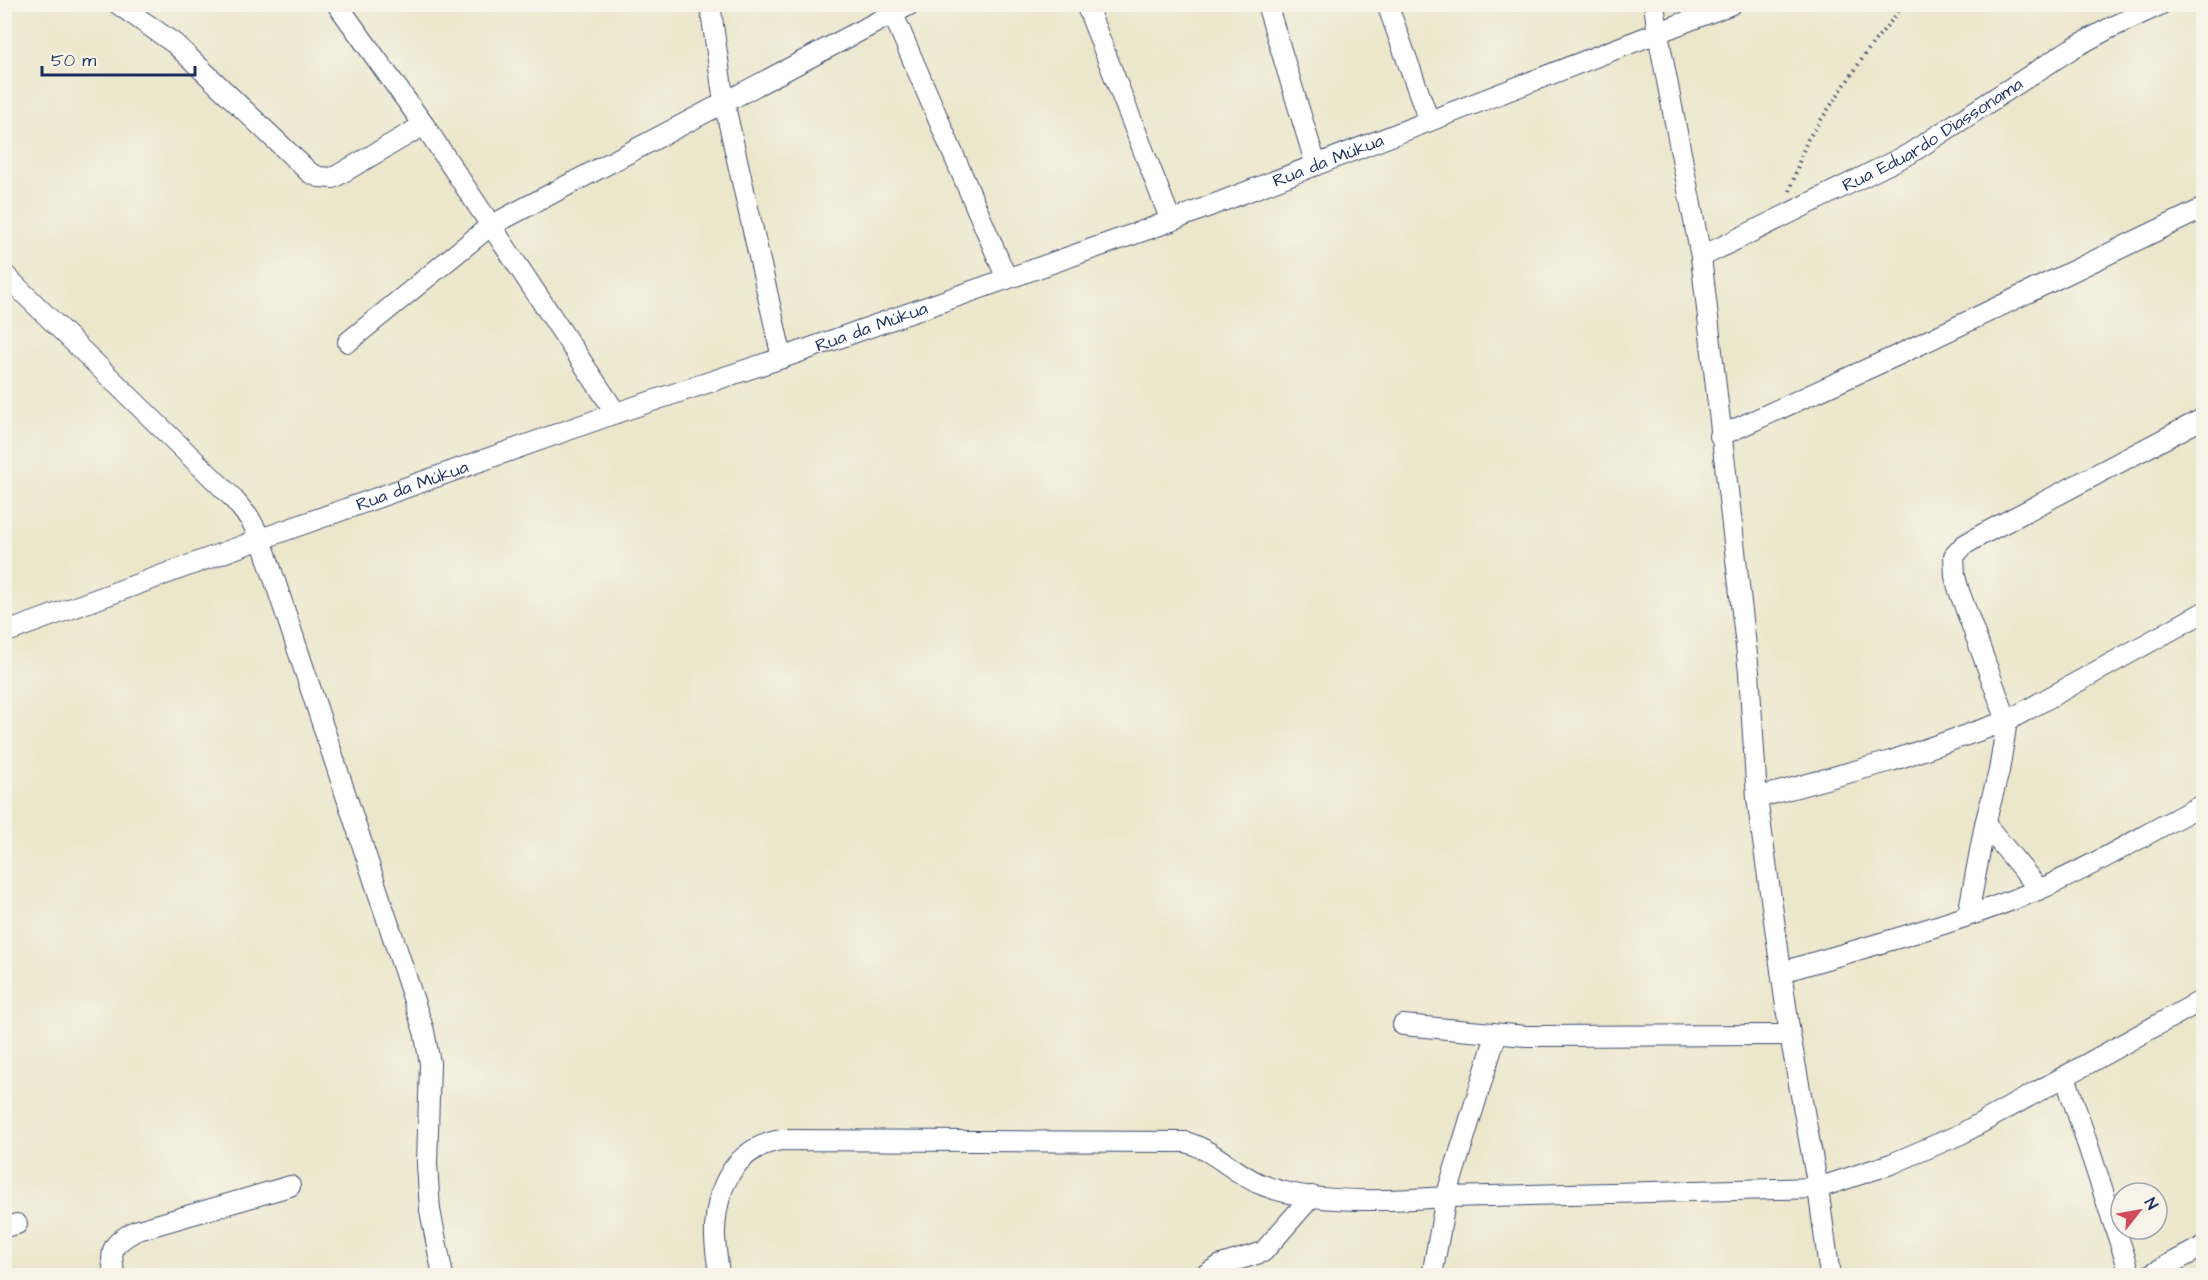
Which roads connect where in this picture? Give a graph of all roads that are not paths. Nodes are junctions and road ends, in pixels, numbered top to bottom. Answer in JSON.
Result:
{"nodes":[{"id":1,"x":118,"y":4,"type":"edge"},
{"id":2,"x":710,"y":4,"type":"edge"},
{"id":3,"x":912,"y":4,"type":"edge"},
{"id":4,"x":1086,"y":4,"type":"edge"},
{"id":5,"x":1266,"y":4,"type":"edge"},
{"id":6,"x":1388,"y":4,"type":"edge"},
{"id":7,"x":1654,"y":4,"type":"edge"},
{"id":8,"x":1732,"y":4,"type":"edge"},
{"id":9,"x":2162,"y":4,"type":"edge"},
{"id":10,"x":343,"y":6,"type":"edge"},
{"id":11,"x":893,"y":14,"type":"junction"},
{"id":12,"x":1658,"y":34,"type":"junction"},
{"id":13,"x":724,"y":102,"type":"junction"},
{"id":14,"x":1429,"y":121,"type":"junction"},
{"id":15,"x":424,"y":125,"type":"junction"},
{"id":16,"x":1316,"y":165,"type":"junction"},
{"id":17,"x":2204,"y":208,"type":"edge"},
{"id":18,"x":1171,"y":221,"type":"junction"},
{"id":19,"x":490,"y":226,"type":"junction"},
{"id":20,"x":1701,"y":257,"type":"junction"},
{"id":21,"x":4,"y":274,"type":"edge"},
{"id":22,"x":1006,"y":279,"type":"junction"},
{"id":23,"x":348,"y":342,"type":"dead end"},
{"id":24,"x":782,"y":358,"type":"junction"},
{"id":25,"x":616,"y":413,"type":"junction"},
{"id":26,"x":2204,"y":418,"type":"edge"},
{"id":27,"x":1720,"y":436,"type":"junction"},
{"id":28,"x":261,"y":539,"type":"junction"},
{"id":29,"x":2204,"y":612,"type":"edge"},
{"id":30,"x":4,"y":633,"type":"edge"},
{"id":31,"x":2007,"y":721,"type":"junction"},
{"id":32,"x":1757,"y":798,"type":"junction"},
{"id":33,"x":2204,"y":804,"type":"edge"},
{"id":34,"x":1985,"y":824,"type":"junction"},
{"id":35,"x":2039,"y":889,"type":"junction"},
{"id":36,"x":1968,"y":915,"type":"junction"},
{"id":37,"x":1782,"y":972,"type":"junction"},
{"id":38,"x":2204,"y":999,"type":"edge"},
{"id":39,"x":1403,"y":1024,"type":"dead end"},
{"id":40,"x":1496,"y":1035,"type":"junction"},
{"id":41,"x":1790,"y":1035,"type":"junction"},
{"id":42,"x":2065,"y":1076,"type":"junction"},
{"id":43,"x":290,"y":1186,"type":"dead end"},
{"id":44,"x":1818,"y":1188,"type":"junction"},
{"id":45,"x":1312,"y":1196,"type":"junction"},
{"id":46,"x":1446,"y":1197,"type":"junction"},
{"id":47,"x":2204,"y":1246,"type":"edge"},
{"id":48,"x":115,"y":1275,"type":"edge"},
{"id":49,"x":443,"y":1275,"type":"edge"},
{"id":50,"x":719,"y":1275,"type":"edge"},
{"id":51,"x":1203,"y":1275,"type":"edge"},
{"id":52,"x":1432,"y":1275,"type":"edge"},
{"id":53,"x":1830,"y":1275,"type":"edge"},
{"id":54,"x":2131,"y":1275,"type":"edge"},
{"id":55,"x":2147,"y":1275,"type":"edge"}],
"edges":[{"from":1,"to":15,"type":"street"},
{"from":2,"to":13,"type":"street"},
{"from":3,"to":11,"type":"street"},
{"from":4,"to":18,"type":"street"},
{"from":5,"to":16,"type":"street"},
{"from":6,"to":14,"type":"street"},
{"from":7,"to":12,"type":"street"},
{"from":8,"to":12,"type":"street","name":"Rua da Múkua"},
{"from":9,"to":20,"type":"street","name":"Rua Eduardo Diassonama"},
{"from":10,"to":15,"type":"street"},
{"from":11,"to":13,"type":"street"},
{"from":11,"to":22,"type":"street"},
{"from":12,"to":14,"type":"street","name":"Rua da Múkua"},
{"from":12,"to":20,"type":"street"},
{"from":13,"to":19,"type":"street"},
{"from":13,"to":24,"type":"street"},
{"from":14,"to":16,"type":"street","name":"Rua da Múkua"},
{"from":15,"to":19,"type":"street"},
{"from":16,"to":18,"type":"street","name":"Rua da Múkua"},
{"from":17,"to":27,"type":"street"},
{"from":18,"to":22,"type":"street","name":"Rua da Múkua"},
{"from":19,"to":23,"type":"street"},
{"from":19,"to":25,"type":"street"},
{"from":20,"to":27,"type":"street"},
{"from":21,"to":28,"type":"street"},
{"from":22,"to":24,"type":"street","name":"Rua da Múkua"},
{"from":24,"to":25,"type":"street","name":"Rua da Múkua"},
{"from":25,"to":28,"type":"street","name":"Rua da Múkua"},
{"from":26,"to":31,"type":"street"},
{"from":27,"to":32,"type":"street"},
{"from":28,"to":30,"type":"street","name":"Rua da Múkua"},
{"from":28,"to":49,"type":"street"},
{"from":29,"to":31,"type":"street"},
{"from":31,"to":32,"type":"street"},
{"from":31,"to":34,"type":"street"},
{"from":32,"to":37,"type":"street"},
{"from":33,"to":35,"type":"street"},
{"from":34,"to":35,"type":"street"},
{"from":34,"to":36,"type":"street"},
{"from":35,"to":36,"type":"street"},
{"from":36,"to":37,"type":"street"},
{"from":37,"to":41,"type":"street"},
{"from":38,"to":42,"type":"street"},
{"from":39,"to":40,"type":"street"},
{"from":40,"to":41,"type":"street"},
{"from":40,"to":46,"type":"street"},
{"from":41,"to":44,"type":"street"},
{"from":42,"to":44,"type":"street"},
{"from":42,"to":54,"type":"street"},
{"from":43,"to":48,"type":"street"},
{"from":44,"to":46,"type":"street"},
{"from":44,"to":53,"type":"street"},
{"from":45,"to":46,"type":"street"},
{"from":45,"to":50,"type":"street"},
{"from":45,"to":51,"type":"street"},
{"from":46,"to":52,"type":"street"},
{"from":47,"to":55,"type":"street"}]}
